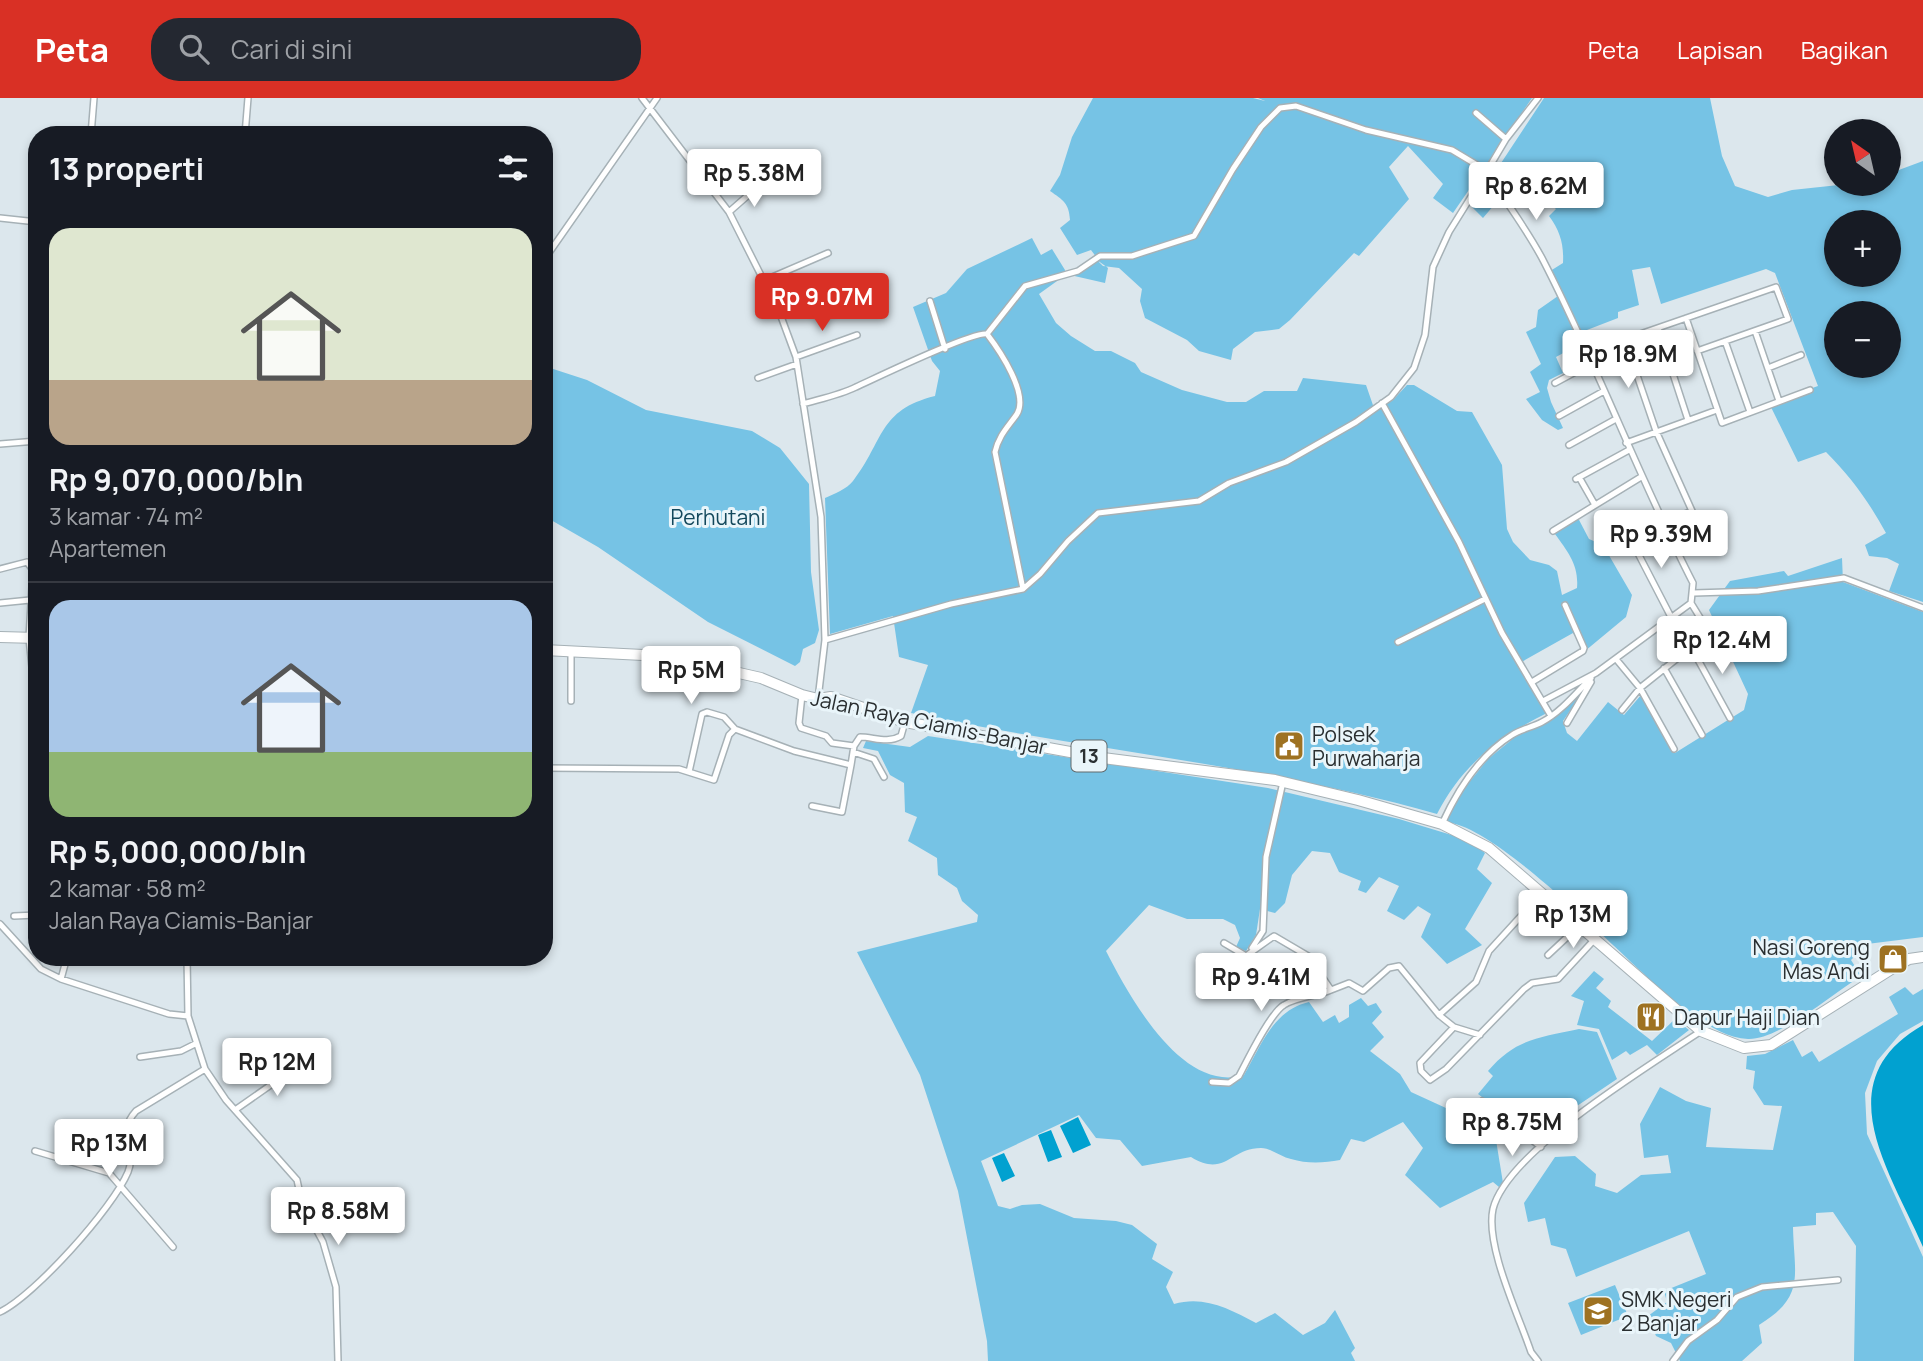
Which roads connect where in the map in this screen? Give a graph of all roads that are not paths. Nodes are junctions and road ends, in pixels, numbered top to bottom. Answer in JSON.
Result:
{"nodes":[{"id":1,"x":94,"y":98,"type":"edge"},
{"id":2,"x":248,"y":98,"type":"edge"},
{"id":3,"x":642,"y":98,"type":"edge"},
{"id":4,"x":657,"y":98,"type":"edge"},
{"id":5,"x":1538,"y":98,"type":"edge"},
{"id":6,"x":651,"y":106,"type":"junction"},
{"id":7,"x":1476,"y":113,"type":"dead end"},
{"id":8,"x":92,"y":126,"type":"edge"},
{"id":9,"x":246,"y":126,"type":"edge"},
{"id":10,"x":1506,"y":139,"type":"junction"},
{"id":11,"x":1487,"y":171,"type":"junction"},
{"id":12,"x":762,"y":183,"type":"dead end"},
{"id":13,"x":729,"y":212,"type":"junction"},
{"id":14,"x":0,"y":218,"type":"edge"},
{"id":15,"x":28,"y":221,"type":"edge"},
{"id":16,"x":553,"y":247,"type":"edge"},
{"id":17,"x":828,"y":253,"type":"dead end"},
{"id":18,"x":763,"y":281,"type":"junction"},
{"id":19,"x":930,"y":301,"type":"dead end"},
{"id":20,"x":1686,"y":318,"type":"junction"},
{"id":21,"x":1658,"y":328,"type":"junction"},
{"id":22,"x":1755,"y":331,"type":"junction"},
{"id":23,"x":987,"y":334,"type":"junction"},
{"id":24,"x":857,"y":335,"type":"dead end"},
{"id":25,"x":1625,"y":340,"type":"junction"},
{"id":26,"x":1725,"y":341,"type":"junction"},
{"id":27,"x":945,"y":349,"type":"junction"},
{"id":28,"x":1697,"y":351,"type":"junction"},
{"id":29,"x":1588,"y":352,"type":"junction"},
{"id":30,"x":1801,"y":355,"type":"dead end"},
{"id":31,"x":796,"y":360,"type":"junction"},
{"id":32,"x":1592,"y":363,"type":"junction"},
{"id":33,"x":1768,"y":368,"type":"junction"},
{"id":34,"x":758,"y":378,"type":"dead end"},
{"id":35,"x":1555,"y":383,"type":"dead end"},
{"id":36,"x":1810,"y":390,"type":"dead end"},
{"id":37,"x":1604,"y":391,"type":"junction"},
{"id":38,"x":1779,"y":401,"type":"junction"},
{"id":39,"x":1382,"y":403,"type":"junction"},
{"id":40,"x":803,"y":404,"type":"junction"},
{"id":41,"x":1717,"y":410,"type":"junction"},
{"id":42,"x":1750,"y":412,"type":"junction"},
{"id":43,"x":1559,"y":416,"type":"dead end"},
{"id":44,"x":1616,"y":419,"type":"junction"},
{"id":45,"x":1688,"y":420,"type":"junction"},
{"id":46,"x":1656,"y":431,"type":"junction"},
{"id":47,"x":28,"y":441,"type":"edge"},
{"id":48,"x":1626,"y":443,"type":"junction"},
{"id":49,"x":0,"y":444,"type":"edge"},
{"id":50,"x":1569,"y":445,"type":"dead end"},
{"id":51,"x":1629,"y":450,"type":"junction"},
{"id":52,"x":1641,"y":477,"type":"junction"},
{"id":53,"x":1595,"y":505,"type":"junction"},
{"id":54,"x":1659,"y":515,"type":"junction"},
{"id":55,"x":1662,"y":523,"type":"junction"},
{"id":56,"x":1553,"y":531,"type":"dead end"},
{"id":57,"x":28,"y":564,"type":"edge"},
{"id":58,"x":0,"y":569,"type":"edge"},
{"id":59,"x":1023,"y":589,"type":"junction"},
{"id":60,"x":1694,"y":593,"type":"junction"},
{"id":61,"x":1485,"y":599,"type":"junction"},
{"id":62,"x":28,"y":600,"type":"edge"},
{"id":63,"x":0,"y":603,"type":"edge"},
{"id":64,"x":1691,"y":603,"type":"junction"},
{"id":65,"x":1565,"y":605,"type":"dead end"},
{"id":66,"x":1923,"y":608,"type":"edge"},
{"id":67,"x":1671,"y":617,"type":"junction"},
{"id":68,"x":0,"y":637,"type":"edge"},
{"id":69,"x":28,"y":638,"type":"edge"},
{"id":70,"x":825,"y":640,"type":"junction"},
{"id":71,"x":1398,"y":642,"type":"dead end"},
{"id":72,"x":1691,"y":647,"type":"junction"},
{"id":73,"x":553,"y":651,"type":"edge"},
{"id":74,"x":571,"y":652,"type":"junction"},
{"id":75,"x":1616,"y":659,"type":"junction"},
{"id":76,"x":1664,"y":668,"type":"junction"},
{"id":77,"x":1596,"y":673,"type":"junction"},
{"id":78,"x":1532,"y":682,"type":"junction"},
{"id":79,"x":1640,"y":688,"type":"junction"},
{"id":80,"x":802,"y":695,"type":"junction"},
{"id":81,"x":818,"y":699,"type":"junction"},
{"id":82,"x":571,"y":701,"type":"dead end"},
{"id":83,"x":1543,"y":701,"type":"junction"},
{"id":84,"x":1622,"y":710,"type":"dead end"},
{"id":85,"x":1551,"y":716,"type":"junction"},
{"id":86,"x":1730,"y":718,"type":"dead end"},
{"id":87,"x":905,"y":722,"type":"junction"},
{"id":88,"x":1567,"y":723,"type":"dead end"},
{"id":89,"x":735,"y":729,"type":"junction"},
{"id":90,"x":1702,"y":735,"type":"dead end"},
{"id":91,"x":854,"y":749,"type":"junction"},
{"id":92,"x":1674,"y":749,"type":"dead end"},
{"id":93,"x":851,"y":765,"type":"junction"},
{"id":94,"x":553,"y":768,"type":"edge"},
{"id":95,"x":689,"y":772,"type":"junction"},
{"id":96,"x":884,"y":777,"type":"dead end"},
{"id":97,"x":1283,"y":782,"type":"junction"},
{"id":98,"x":812,"y":806,"type":"dead end"},
{"id":99,"x":1442,"y":824,"type":"junction"},
{"id":100,"x":1542,"y":893,"type":"junction"},
{"id":101,"x":28,"y":915,"type":"edge"},
{"id":102,"x":14,"y":916,"type":"dead end"},
{"id":103,"x":0,"y":924,"type":"edge"},
{"id":104,"x":1578,"y":926,"type":"junction"},
{"id":105,"x":1594,"y":940,"type":"junction"},
{"id":106,"x":1224,"y":943,"type":"dead end"},
{"id":107,"x":28,"y":956,"type":"edge"},
{"id":108,"x":1246,"y":956,"type":"junction"},
{"id":109,"x":1548,"y":956,"type":"dead end"},
{"id":110,"x":1923,"y":957,"type":"edge"},
{"id":111,"x":37,"y":966,"type":"edge"},
{"id":112,"x":65,"y":966,"type":"edge"},
{"id":113,"x":187,"y":966,"type":"edge"},
{"id":114,"x":61,"y":979,"type":"junction"},
{"id":115,"x":1331,"y":990,"type":"junction"},
{"id":116,"x":1439,"y":1014,"type":"junction"},
{"id":117,"x":188,"y":1016,"type":"junction"},
{"id":118,"x":1454,"y":1027,"type":"junction"},
{"id":119,"x":1701,"y":1031,"type":"junction"},
{"id":120,"x":1480,"y":1035,"type":"junction"},
{"id":121,"x":195,"y":1044,"type":"junction"},
{"id":122,"x":140,"y":1057,"type":"dead end"},
{"id":123,"x":293,"y":1061,"type":"dead end"},
{"id":124,"x":205,"y":1069,"type":"junction"},
{"id":125,"x":1212,"y":1082,"type":"dead end"},
{"id":126,"x":1482,"y":1101,"type":"dead end"},
{"id":127,"x":235,"y":1110,"type":"junction"},
{"id":128,"x":1541,"y":1147,"type":"junction"},
{"id":129,"x":34,"y":1151,"type":"dead end"},
{"id":130,"x":121,"y":1185,"type":"junction"},
{"id":131,"x":173,"y":1247,"type":"dead end"},
{"id":132,"x":1838,"y":1280,"type":"dead end"},
{"id":133,"x":0,"y":1312,"type":"edge"},
{"id":134,"x":338,"y":1361,"type":"edge"},
{"id":135,"x":1538,"y":1361,"type":"edge"},
{"id":136,"x":1674,"y":1361,"type":"edge"}],
"edges":[{"from":1,"to":8,"type":"street"},
{"from":2,"to":9,"type":"street"},
{"from":3,"to":6,"type":"street"},
{"from":4,"to":6,"type":"street"},
{"from":5,"to":10,"type":"street"},
{"from":6,"to":13,"type":"street"},
{"from":6,"to":16,"type":"street"},
{"from":7,"to":10,"type":"street"},
{"from":10,"to":11,"type":"street"},
{"from":11,"to":23,"type":"street"},
{"from":11,"to":29,"type":"street"},
{"from":11,"to":39,"type":"street"},
{"from":12,"to":13,"type":"street"},
{"from":13,"to":18,"type":"street"},
{"from":14,"to":15,"type":"street"},
{"from":17,"to":18,"type":"street"},
{"from":18,"to":31,"type":"street"},
{"from":19,"to":27,"type":"street"},
{"from":20,"to":21,"type":"street"},
{"from":20,"to":22,"type":"street"},
{"from":20,"to":28,"type":"street"},
{"from":21,"to":25,"type":"street"},
{"from":21,"to":45,"type":"street"},
{"from":22,"to":26,"type":"street"},
{"from":22,"to":33,"type":"street"},
{"from":23,"to":27,"type":"street"},
{"from":23,"to":59,"type":"street"},
{"from":24,"to":31,"type":"street"},
{"from":25,"to":29,"type":"street"},
{"from":25,"to":46,"type":"street"},
{"from":26,"to":28,"type":"street"},
{"from":26,"to":42,"type":"street"},
{"from":27,"to":40,"type":"street"},
{"from":28,"to":41,"type":"street"},
{"from":29,"to":32,"type":"street"},
{"from":30,"to":33,"type":"street"},
{"from":31,"to":34,"type":"street"},
{"from":31,"to":40,"type":"street"},
{"from":32,"to":35,"type":"street"},
{"from":32,"to":37,"type":"street"},
{"from":33,"to":38,"type":"street"},
{"from":36,"to":38,"type":"street"},
{"from":37,"to":43,"type":"street"},
{"from":37,"to":44,"type":"street"},
{"from":38,"to":42,"type":"street"},
{"from":39,"to":59,"type":"street"},
{"from":39,"to":61,"type":"street"},
{"from":40,"to":70,"type":"street"},
{"from":41,"to":42,"type":"street"},
{"from":41,"to":45,"type":"street"},
{"from":44,"to":48,"type":"street"},
{"from":44,"to":50,"type":"street"},
{"from":45,"to":46,"type":"street"},
{"from":46,"to":48,"type":"street"},
{"from":46,"to":55,"type":"street"},
{"from":47,"to":49,"type":"street"},
{"from":48,"to":51,"type":"street"},
{"from":51,"to":52,"type":"street"},
{"from":51,"to":53,"type":"street"},
{"from":52,"to":53,"type":"street"},
{"from":52,"to":54,"type":"street"},
{"from":53,"to":56,"type":"street"},
{"from":54,"to":55,"type":"street"},
{"from":54,"to":67,"type":"street"},
{"from":55,"to":60,"type":"street"},
{"from":57,"to":58,"type":"street"},
{"from":59,"to":70,"type":"street"},
{"from":60,"to":64,"type":"street"},
{"from":60,"to":66,"type":"street"},
{"from":61,"to":71,"type":"street"},
{"from":61,"to":78,"type":"street"},
{"from":62,"to":63,"type":"street"},
{"from":64,"to":67,"type":"street"},
{"from":64,"to":72,"type":"street"},
{"from":65,"to":78,"type":"street"},
{"from":67,"to":75,"type":"street"},
{"from":68,"to":69,"type":"highway"},
{"from":70,"to":81,"type":"street"},
{"from":72,"to":76,"type":"street"},
{"from":72,"to":86,"type":"street"},
{"from":73,"to":74,"type":"highway","name":"Jalan Raya Ciamis-Banjar","number":"13"},
{"from":74,"to":80,"type":"highway","name":"Jalan Raya Ciamis-Banjar","number":"13"},
{"from":74,"to":82,"type":"street"},
{"from":75,"to":77,"type":"street"},
{"from":75,"to":79,"type":"street"},
{"from":76,"to":79,"type":"street"},
{"from":76,"to":90,"type":"street"},
{"from":77,"to":83,"type":"street"},
{"from":77,"to":85,"type":"street"},
{"from":77,"to":88,"type":"street"},
{"from":78,"to":83,"type":"street"},
{"from":79,"to":84,"type":"street"},
{"from":79,"to":92,"type":"street"},
{"from":80,"to":81,"type":"highway","name":"Jalan Raya Ciamis-Banjar","number":"13"},
{"from":80,"to":91,"type":"street"},
{"from":81,"to":87,"type":"highway","name":"Jalan Raya Ciamis-Banjar","number":"13"},
{"from":83,"to":85,"type":"street"},
{"from":85,"to":99,"type":"street"},
{"from":87,"to":91,"type":"street"},
{"from":87,"to":97,"type":"highway","name":"Jalan Raya Ciamis-Banjar","number":"13"},
{"from":89,"to":93,"type":"street"},
{"from":89,"to":95,"type":"street"},
{"from":89,"to":95,"type":"street"},
{"from":91,"to":93,"type":"street"},
{"from":91,"to":96,"type":"street"},
{"from":93,"to":98,"type":"street"},
{"from":94,"to":95,"type":"street"},
{"from":97,"to":99,"type":"highway","name":"Jalan Raya Ciamis-Banjar","number":"13"},
{"from":97,"to":108,"type":"street"},
{"from":99,"to":100,"type":"highway","name":"Jalan Raya Ciamis-Banjar","number":"13"},
{"from":100,"to":104,"type":"highway","name":"Jalan Raya Ciamis-Banjar","number":"13"},
{"from":100,"to":116,"type":"street"},
{"from":101,"to":102,"type":"street"},
{"from":103,"to":107,"type":"street"},
{"from":104,"to":105,"type":"highway","name":"Jalan Raya Ciamis-Banjar","number":"13"},
{"from":104,"to":109,"type":"street"},
{"from":105,"to":119,"type":"highway","name":"Jalan Raya Ciamis-Banjar","number":"13"},
{"from":105,"to":120,"type":"street"},
{"from":106,"to":108,"type":"street"},
{"from":108,"to":115,"type":"street"},
{"from":110,"to":119,"type":"highway","name":"Jalan Raya Ciamis-Banjar","number":"13"},
{"from":111,"to":114,"type":"street"},
{"from":112,"to":114,"type":"street"},
{"from":113,"to":117,"type":"street"},
{"from":114,"to":117,"type":"street"},
{"from":115,"to":116,"type":"street"},
{"from":115,"to":125,"type":"street"},
{"from":116,"to":118,"type":"street"},
{"from":117,"to":121,"type":"street"},
{"from":118,"to":120,"type":"street"},
{"from":118,"to":120,"type":"street"},
{"from":119,"to":128,"type":"street"},
{"from":121,"to":122,"type":"street"},
{"from":121,"to":124,"type":"street"},
{"from":123,"to":127,"type":"street"},
{"from":124,"to":127,"type":"street"},
{"from":124,"to":130,"type":"street"},
{"from":126,"to":128,"type":"street"},
{"from":127,"to":134,"type":"street"},
{"from":128,"to":135,"type":"street"},
{"from":129,"to":130,"type":"street"},
{"from":130,"to":131,"type":"street"},
{"from":130,"to":133,"type":"street"},
{"from":132,"to":136,"type":"street"}]}
